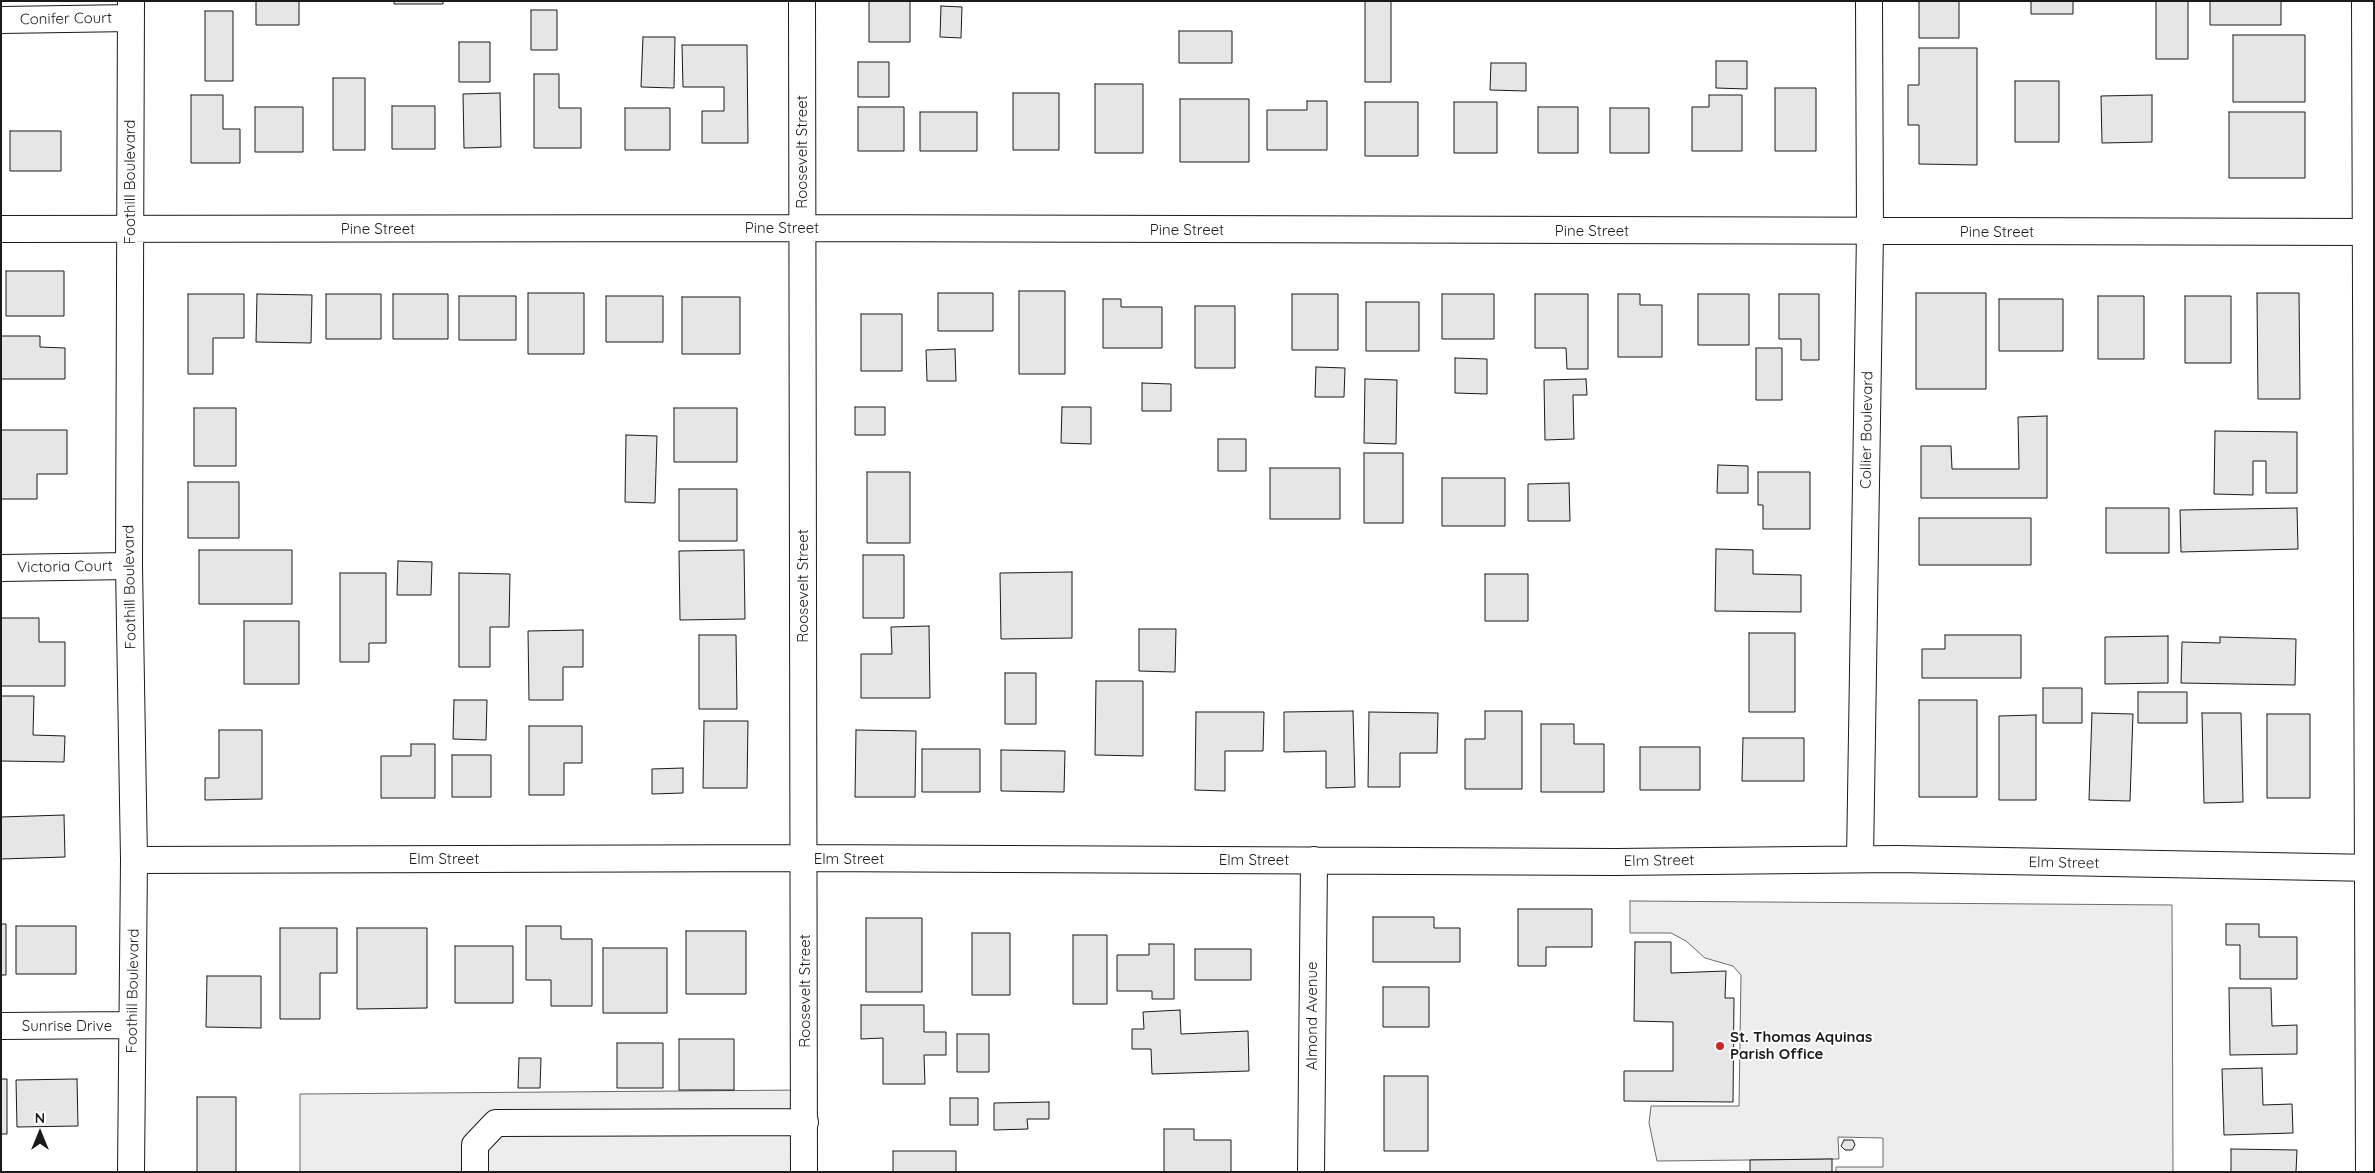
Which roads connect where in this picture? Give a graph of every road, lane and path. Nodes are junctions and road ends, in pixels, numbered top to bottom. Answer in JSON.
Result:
{"nodes":[{"id":1,"x":802,"y":1,"type":"edge"},
{"id":2,"x":1869,"y":1,"type":"edge"},
{"id":3,"x":2365,"y":1,"type":"edge"},
{"id":4,"x":131,"y":10,"type":"edge"},
{"id":5,"x":1,"y":20,"type":"edge"},
{"id":6,"x":802,"y":228,"type":"junction"},
{"id":7,"x":1,"y":229,"type":"edge"},
{"id":8,"x":130,"y":229,"type":"junction"},
{"id":9,"x":1870,"y":232,"type":"junction"},
{"id":10,"x":2370,"y":232,"type":"edge"},
{"id":11,"x":2370,"y":548,"type":"edge"},
{"id":12,"x":129,"y":566,"type":"junction"},
{"id":13,"x":1,"y":568,"type":"edge"},
{"id":14,"x":805,"y":858,"type":"junction"},
{"id":15,"x":1860,"y":859,"type":"junction"},
{"id":16,"x":134,"y":860,"type":"junction"},
{"id":17,"x":1314,"y":860,"type":"junction"},
{"id":18,"x":2371,"y":868,"type":"edge"},
{"id":19,"x":132,"y":1025,"type":"junction"},
{"id":20,"x":1,"y":1026,"type":"edge"},
{"id":21,"x":804,"y":1122,"type":"junction"},
{"id":22,"x":131,"y":1172,"type":"edge"},
{"id":23,"x":475,"y":1172,"type":"edge"},
{"id":24,"x":804,"y":1172,"type":"edge"},
{"id":25,"x":1312,"y":1172,"type":"edge"},
{"id":26,"x":2369,"y":1172,"type":"edge"}],
"edges":[{"from":1,"to":6,"type":"street","name":"Roosevelt Street"},
{"from":2,"to":9,"type":"street","name":"Collier Boulevard"},
{"from":3,"to":10,"type":"street"},
{"from":4,"to":5,"type":"street","name":"Conifer Court"},
{"from":4,"to":8,"type":"street","name":"Foothill Boulevard"},
{"from":6,"to":8,"type":"street","name":"Pine Street"},
{"from":6,"to":9,"type":"street","name":"Pine Street"},
{"from":6,"to":14,"type":"street","name":"Roosevelt Street"},
{"from":7,"to":8,"type":"street","name":"Pine Street"},
{"from":8,"to":12,"type":"street","name":"Foothill Boulevard"},
{"from":9,"to":10,"type":"street","name":"Pine Street"},
{"from":9,"to":15,"type":"street","name":"Collier Boulevard"},
{"from":10,"to":11,"type":"street"},
{"from":11,"to":18,"type":"street"},
{"from":12,"to":13,"type":"street","name":"Victoria Court"},
{"from":12,"to":16,"type":"street","name":"Foothill Boulevard"},
{"from":14,"to":16,"type":"street","name":"Elm Street"},
{"from":14,"to":17,"type":"street","name":"Elm Street"},
{"from":14,"to":21,"type":"street","name":"Roosevelt Street"},
{"from":15,"to":17,"type":"street","name":"Elm Street"},
{"from":15,"to":18,"type":"street","name":"Elm Street"},
{"from":16,"to":19,"type":"street","name":"Foothill Boulevard"},
{"from":17,"to":25,"type":"street","name":"Almond Avenue"},
{"from":18,"to":26,"type":"street"},
{"from":19,"to":20,"type":"street","name":"Sunrise Drive"},
{"from":19,"to":22,"type":"street","name":"Foothill Boulevard"},
{"from":21,"to":23,"type":"street"},
{"from":21,"to":24,"type":"street","name":"Roosevelt Street"}]}
